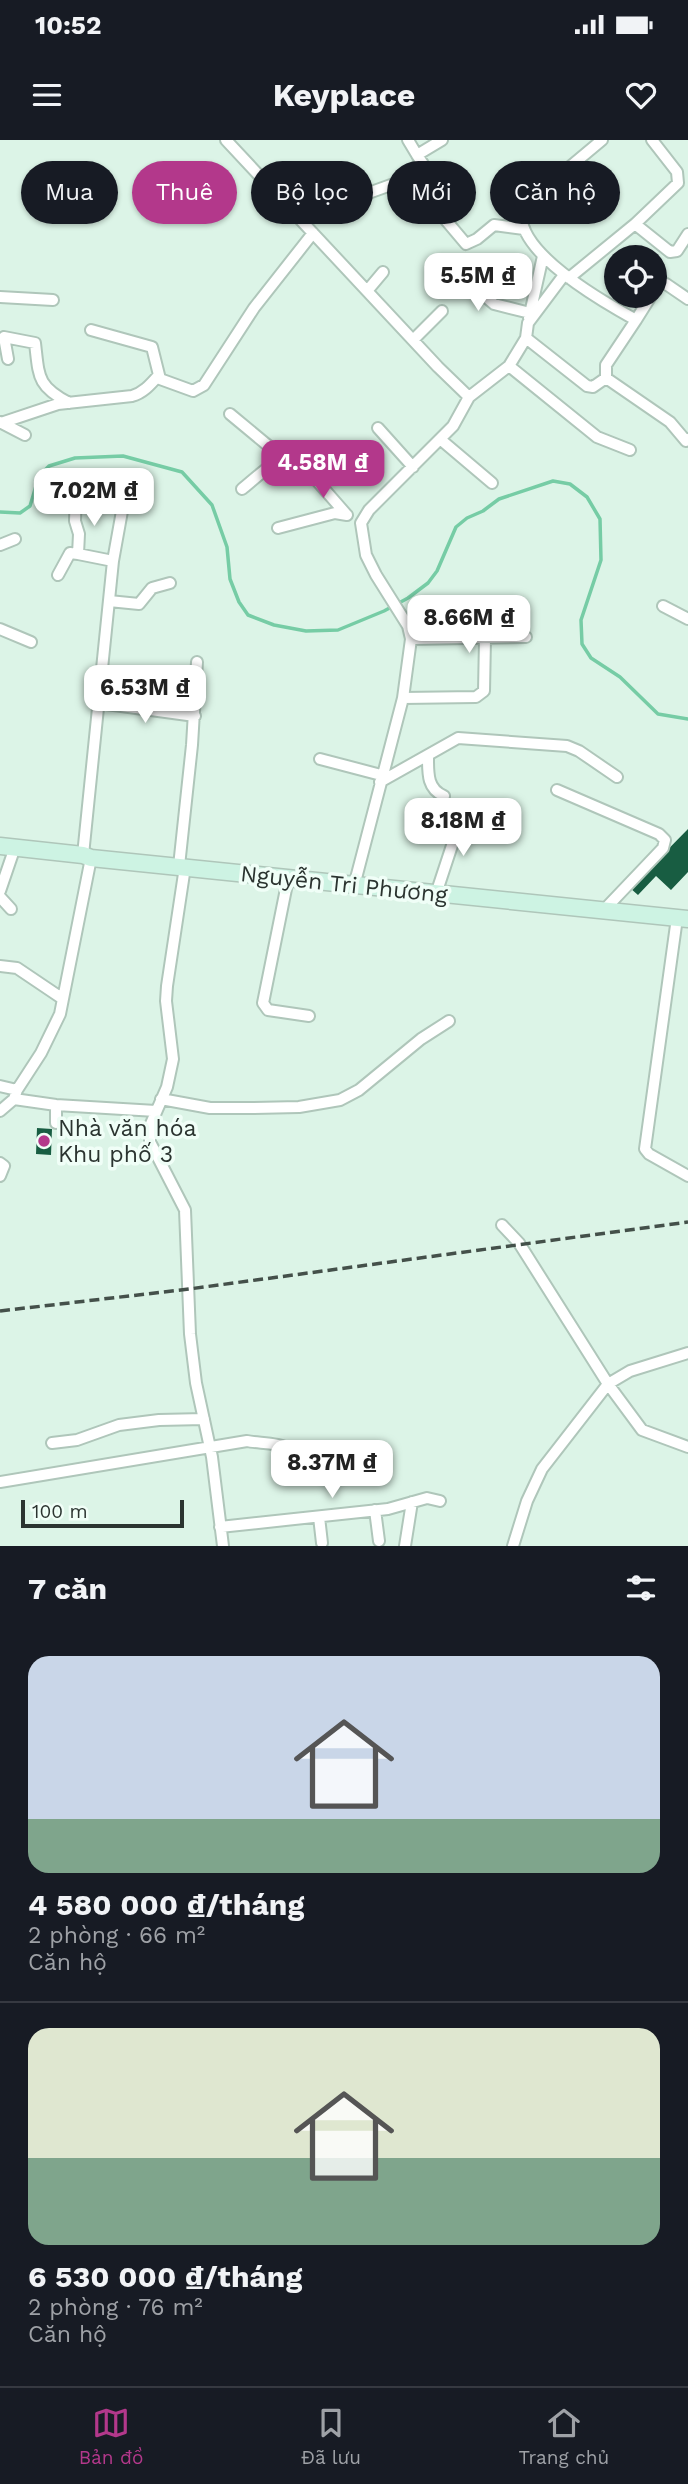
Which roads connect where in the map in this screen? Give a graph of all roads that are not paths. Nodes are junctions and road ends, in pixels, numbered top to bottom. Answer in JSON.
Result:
{"nodes":[{"id":1,"x":226,"y":140,"type":"edge"},
{"id":2,"x":408,"y":140,"type":"edge"},
{"id":3,"x":442,"y":140,"type":"edge"},
{"id":4,"x":602,"y":140,"type":"edge"},
{"id":5,"x":652,"y":140,"type":"edge"},
{"id":6,"x":416,"y":155,"type":"junction"},
{"id":7,"x":421,"y":161,"type":"edge"},
{"id":8,"x":251,"y":167,"type":"edge"},
{"id":9,"x":305,"y":224,"type":"edge"},
{"id":10,"x":449,"y":224,"type":"edge"},
{"id":11,"x":635,"y":224,"type":"junction"},
{"id":12,"x":524,"y":229,"type":"junction"},
{"id":13,"x":313,"y":233,"type":"junction"},
{"id":14,"x":688,"y":234,"type":"edge"},
{"id":15,"x":543,"y":256,"type":"junction"},
{"id":16,"x":449,"y":266,"type":"dead end"},
{"id":17,"x":383,"y":272,"type":"dead end"},
{"id":18,"x":566,"y":277,"type":"junction"},
{"id":19,"x":667,"y":285,"type":"edge"},
{"id":20,"x":366,"y":291,"type":"junction"},
{"id":21,"x":0,"y":297,"type":"edge"},
{"id":22,"x":688,"y":299,"type":"edge"},
{"id":23,"x":54,"y":300,"type":"dead end"},
{"id":24,"x":643,"y":308,"type":"edge"},
{"id":25,"x":442,"y":311,"type":"dead end"},
{"id":26,"x":529,"y":318,"type":"junction"},
{"id":27,"x":636,"y":320,"type":"junction"},
{"id":28,"x":91,"y":330,"type":"dead end"},
{"id":29,"x":526,"y":338,"type":"junction"},
{"id":30,"x":412,"y":340,"type":"junction"},
{"id":31,"x":8,"y":359,"type":"dead end"},
{"id":32,"x":509,"y":366,"type":"junction"},
{"id":33,"x":158,"y":376,"type":"junction"},
{"id":34,"x":606,"y":380,"type":"junction"},
{"id":35,"x":469,"y":397,"type":"junction"},
{"id":36,"x":69,"y":403,"type":"junction"},
{"id":37,"x":230,"y":415,"type":"dead end"},
{"id":38,"x":1,"y":422,"type":"edge"},
{"id":39,"x":378,"y":428,"type":"dead end"},
{"id":40,"x":25,"y":435,"type":"dead end"},
{"id":41,"x":440,"y":439,"type":"junction"},
{"id":42,"x":688,"y":439,"type":"edge"},
{"id":43,"x":630,"y":450,"type":"dead end"},
{"id":44,"x":283,"y":458,"type":"junction"},
{"id":45,"x":413,"y":467,"type":"junction"},
{"id":46,"x":492,"y":483,"type":"dead end"},
{"id":47,"x":242,"y":489,"type":"dead end"},
{"id":48,"x":76,"y":491,"type":"dead end"},
{"id":49,"x":124,"y":499,"type":"dead end"},
{"id":50,"x":346,"y":514,"type":"junction"},
{"id":51,"x":361,"y":523,"type":"junction"},
{"id":52,"x":278,"y":528,"type":"dead end"},
{"id":53,"x":15,"y":539,"type":"dead end"},
{"id":54,"x":0,"y":545,"type":"edge"},
{"id":55,"x":78,"y":554,"type":"junction"},
{"id":56,"x":113,"y":561,"type":"junction"},
{"id":57,"x":58,"y":575,"type":"dead end"},
{"id":58,"x":170,"y":583,"type":"dead end"},
{"id":59,"x":109,"y":601,"type":"junction"},
{"id":60,"x":663,"y":607,"type":"dead end"},
{"id":61,"x":516,"y":610,"type":"dead end"},
{"id":62,"x":688,"y":619,"type":"edge"},
{"id":63,"x":0,"y":629,"type":"edge"},
{"id":64,"x":526,"y":637,"type":"dead end"},
{"id":65,"x":411,"y":639,"type":"junction"},
{"id":66,"x":484,"y":639,"type":"junction"},
{"id":67,"x":31,"y":642,"type":"dead end"},
{"id":68,"x":197,"y":662,"type":"dead end"},
{"id":69,"x":402,"y":698,"type":"junction"},
{"id":70,"x":99,"y":703,"type":"junction"},
{"id":71,"x":195,"y":716,"type":"junction"},
{"id":72,"x":428,"y":756,"type":"junction"},
{"id":73,"x":320,"y":759,"type":"dead end"},
{"id":74,"x":617,"y":777,"type":"dead end"},
{"id":75,"x":380,"y":778,"type":"junction"},
{"id":76,"x":557,"y":790,"type":"dead end"},
{"id":77,"x":444,"y":796,"type":"dead end"},
{"id":78,"x":463,"y":812,"type":"dead end"},
{"id":79,"x":8,"y":846,"type":"edge"},
{"id":80,"x":87,"y":857,"type":"junction"},
{"id":81,"x":182,"y":867,"type":"junction"},
{"id":82,"x":288,"y":879,"type":"junction"},
{"id":83,"x":354,"y":886,"type":"junction"},
{"id":84,"x":0,"y":891,"type":"edge"},
{"id":85,"x":436,"y":894,"type":"junction"},
{"id":86,"x":0,"y":897,"type":"edge"},
{"id":87,"x":11,"y":909,"type":"dead end"},
{"id":88,"x":604,"y":910,"type":"junction"},
{"id":89,"x":683,"y":919,"type":"edge"},
{"id":90,"x":0,"y":966,"type":"edge"},
{"id":91,"x":63,"y":999,"type":"junction"},
{"id":92,"x":309,"y":1016,"type":"dead end"},
{"id":93,"x":449,"y":1021,"type":"dead end"},
{"id":94,"x":0,"y":1086,"type":"edge"},
{"id":95,"x":15,"y":1094,"type":"junction"},
{"id":96,"x":161,"y":1099,"type":"junction"},
{"id":97,"x":56,"y":1105,"type":"junction"},
{"id":98,"x":0,"y":1111,"type":"edge"},
{"id":99,"x":156,"y":1111,"type":"junction"},
{"id":100,"x":56,"y":1123,"type":"dead end"},
{"id":101,"x":0,"y":1163,"type":"edge"},
{"id":102,"x":0,"y":1175,"type":"edge"},
{"id":103,"x":688,"y":1176,"type":"edge"},
{"id":104,"x":502,"y":1225,"type":"dead end"},
{"id":105,"x":688,"y":1353,"type":"edge"},
{"id":106,"x":608,"y":1384,"type":"junction"},
{"id":107,"x":204,"y":1419,"type":"junction"},
{"id":108,"x":52,"y":1443,"type":"dead end"},
{"id":109,"x":211,"y":1447,"type":"junction"},
{"id":110,"x":688,"y":1447,"type":"edge"},
{"id":111,"x":321,"y":1461,"type":"dead end"},
{"id":112,"x":0,"y":1482,"type":"edge"},
{"id":113,"x":440,"y":1501,"type":"dead end"},
{"id":114,"x":412,"y":1502,"type":"junction"},
{"id":115,"x":375,"y":1510,"type":"junction"},
{"id":116,"x":319,"y":1517,"type":"junction"},
{"id":117,"x":220,"y":1527,"type":"junction"},
{"id":118,"x":379,"y":1541,"type":"dead end"},
{"id":119,"x":322,"y":1543,"type":"dead end"},
{"id":120,"x":223,"y":1546,"type":"edge"},
{"id":121,"x":405,"y":1546,"type":"edge"},
{"id":122,"x":513,"y":1546,"type":"edge"}],
"edges":[{"from":1,"to":8,"type":"street"},
{"from":2,"to":6,"type":"street"},
{"from":3,"to":6,"type":"street"},
{"from":4,"to":12,"type":"street"},
{"from":5,"to":11,"type":"street"},
{"from":6,"to":7,"type":"street"},
{"from":9,"to":13,"type":"street"},
{"from":10,"to":12,"type":"street"},
{"from":11,"to":14,"type":"street"},
{"from":11,"to":18,"type":"street"},
{"from":12,"to":15,"type":"street"},
{"from":13,"to":20,"type":"street"},
{"from":13,"to":33,"type":"street"},
{"from":15,"to":18,"type":"street"},
{"from":15,"to":26,"type":"street"},
{"from":16,"to":26,"type":"street"},
{"from":17,"to":20,"type":"street"},
{"from":18,"to":26,"type":"street"},
{"from":18,"to":27,"type":"street"},
{"from":19,"to":22,"type":"street"},
{"from":20,"to":30,"type":"street"},
{"from":21,"to":23,"type":"street"},
{"from":24,"to":27,"type":"street"},
{"from":25,"to":30,"type":"street"},
{"from":26,"to":29,"type":"street"},
{"from":27,"to":34,"type":"street"},
{"from":28,"to":33,"type":"street"},
{"from":29,"to":32,"type":"street"},
{"from":29,"to":34,"type":"street"},
{"from":30,"to":35,"type":"street"},
{"from":31,"to":36,"type":"street"},
{"from":32,"to":35,"type":"street"},
{"from":32,"to":43,"type":"street"},
{"from":33,"to":36,"type":"street"},
{"from":34,"to":42,"type":"street"},
{"from":35,"to":41,"type":"street"},
{"from":36,"to":38,"type":"street"},
{"from":37,"to":44,"type":"street"},
{"from":38,"to":40,"type":"street"},
{"from":39,"to":45,"type":"street"},
{"from":41,"to":45,"type":"street"},
{"from":41,"to":46,"type":"street"},
{"from":44,"to":47,"type":"street"},
{"from":44,"to":50,"type":"street"},
{"from":45,"to":51,"type":"street"},
{"from":48,"to":55,"type":"street"},
{"from":49,"to":56,"type":"street"},
{"from":50,"to":51,"type":"street"},
{"from":50,"to":52,"type":"street"},
{"from":51,"to":65,"type":"street"},
{"from":53,"to":54,"type":"street"},
{"from":55,"to":56,"type":"street"},
{"from":55,"to":57,"type":"street"},
{"from":56,"to":59,"type":"street"},
{"from":58,"to":59,"type":"street"},
{"from":59,"to":70,"type":"street"},
{"from":60,"to":62,"type":"street"},
{"from":61,"to":66,"type":"street"},
{"from":63,"to":67,"type":"street"},
{"from":64,"to":66,"type":"street"},
{"from":65,"to":66,"type":"street"},
{"from":65,"to":69,"type":"street"},
{"from":66,"to":69,"type":"street"},
{"from":68,"to":71,"type":"street"},
{"from":69,"to":75,"type":"street"},
{"from":70,"to":71,"type":"street"},
{"from":70,"to":80,"type":"street"},
{"from":71,"to":81,"type":"street"},
{"from":72,"to":74,"type":"street"},
{"from":72,"to":75,"type":"street"},
{"from":72,"to":77,"type":"street"},
{"from":73,"to":75,"type":"street"},
{"from":75,"to":83,"type":"street"},
{"from":76,"to":88,"type":"street"},
{"from":78,"to":85,"type":"street"},
{"from":79,"to":80,"type":"main road","name":"Nguyễn Tri Phương"},
{"from":79,"to":84,"type":"street"},
{"from":80,"to":81,"type":"main road","name":"Nguyễn Tri Phương"},
{"from":80,"to":91,"type":"street"},
{"from":81,"to":82,"type":"main road","name":"Nguyễn Tri Phương"},
{"from":81,"to":96,"type":"street"},
{"from":82,"to":83,"type":"main road","name":"Nguyễn Tri Phương"},
{"from":82,"to":92,"type":"street"},
{"from":83,"to":85,"type":"main road","name":"Nguyễn Tri Phương"},
{"from":85,"to":88,"type":"main road","name":"Nguyễn Tri Phương"},
{"from":86,"to":87,"type":"street"},
{"from":88,"to":89,"type":"main road","name":"Nguyễn Tri Phương"},
{"from":89,"to":103,"type":"street"},
{"from":90,"to":91,"type":"street"},
{"from":91,"to":95,"type":"street"},
{"from":93,"to":96,"type":"street"},
{"from":94,"to":95,"type":"street"},
{"from":95,"to":97,"type":"street"},
{"from":95,"to":98,"type":"street"},
{"from":96,"to":99,"type":"street"},
{"from":97,"to":99,"type":"street"},
{"from":97,"to":100,"type":"street"},
{"from":99,"to":107,"type":"street"},
{"from":101,"to":102,"type":"street"},
{"from":104,"to":106,"type":"street"},
{"from":105,"to":106,"type":"street"},
{"from":106,"to":110,"type":"street"},
{"from":106,"to":122,"type":"street"},
{"from":107,"to":108,"type":"street"},
{"from":107,"to":109,"type":"street"},
{"from":109,"to":111,"type":"street"},
{"from":109,"to":112,"type":"street"},
{"from":109,"to":117,"type":"street"},
{"from":113,"to":114,"type":"street"},
{"from":114,"to":115,"type":"street"},
{"from":114,"to":121,"type":"street"},
{"from":115,"to":116,"type":"street"},
{"from":115,"to":118,"type":"street"},
{"from":116,"to":117,"type":"street"},
{"from":116,"to":119,"type":"street"},
{"from":117,"to":120,"type":"street"}]}
